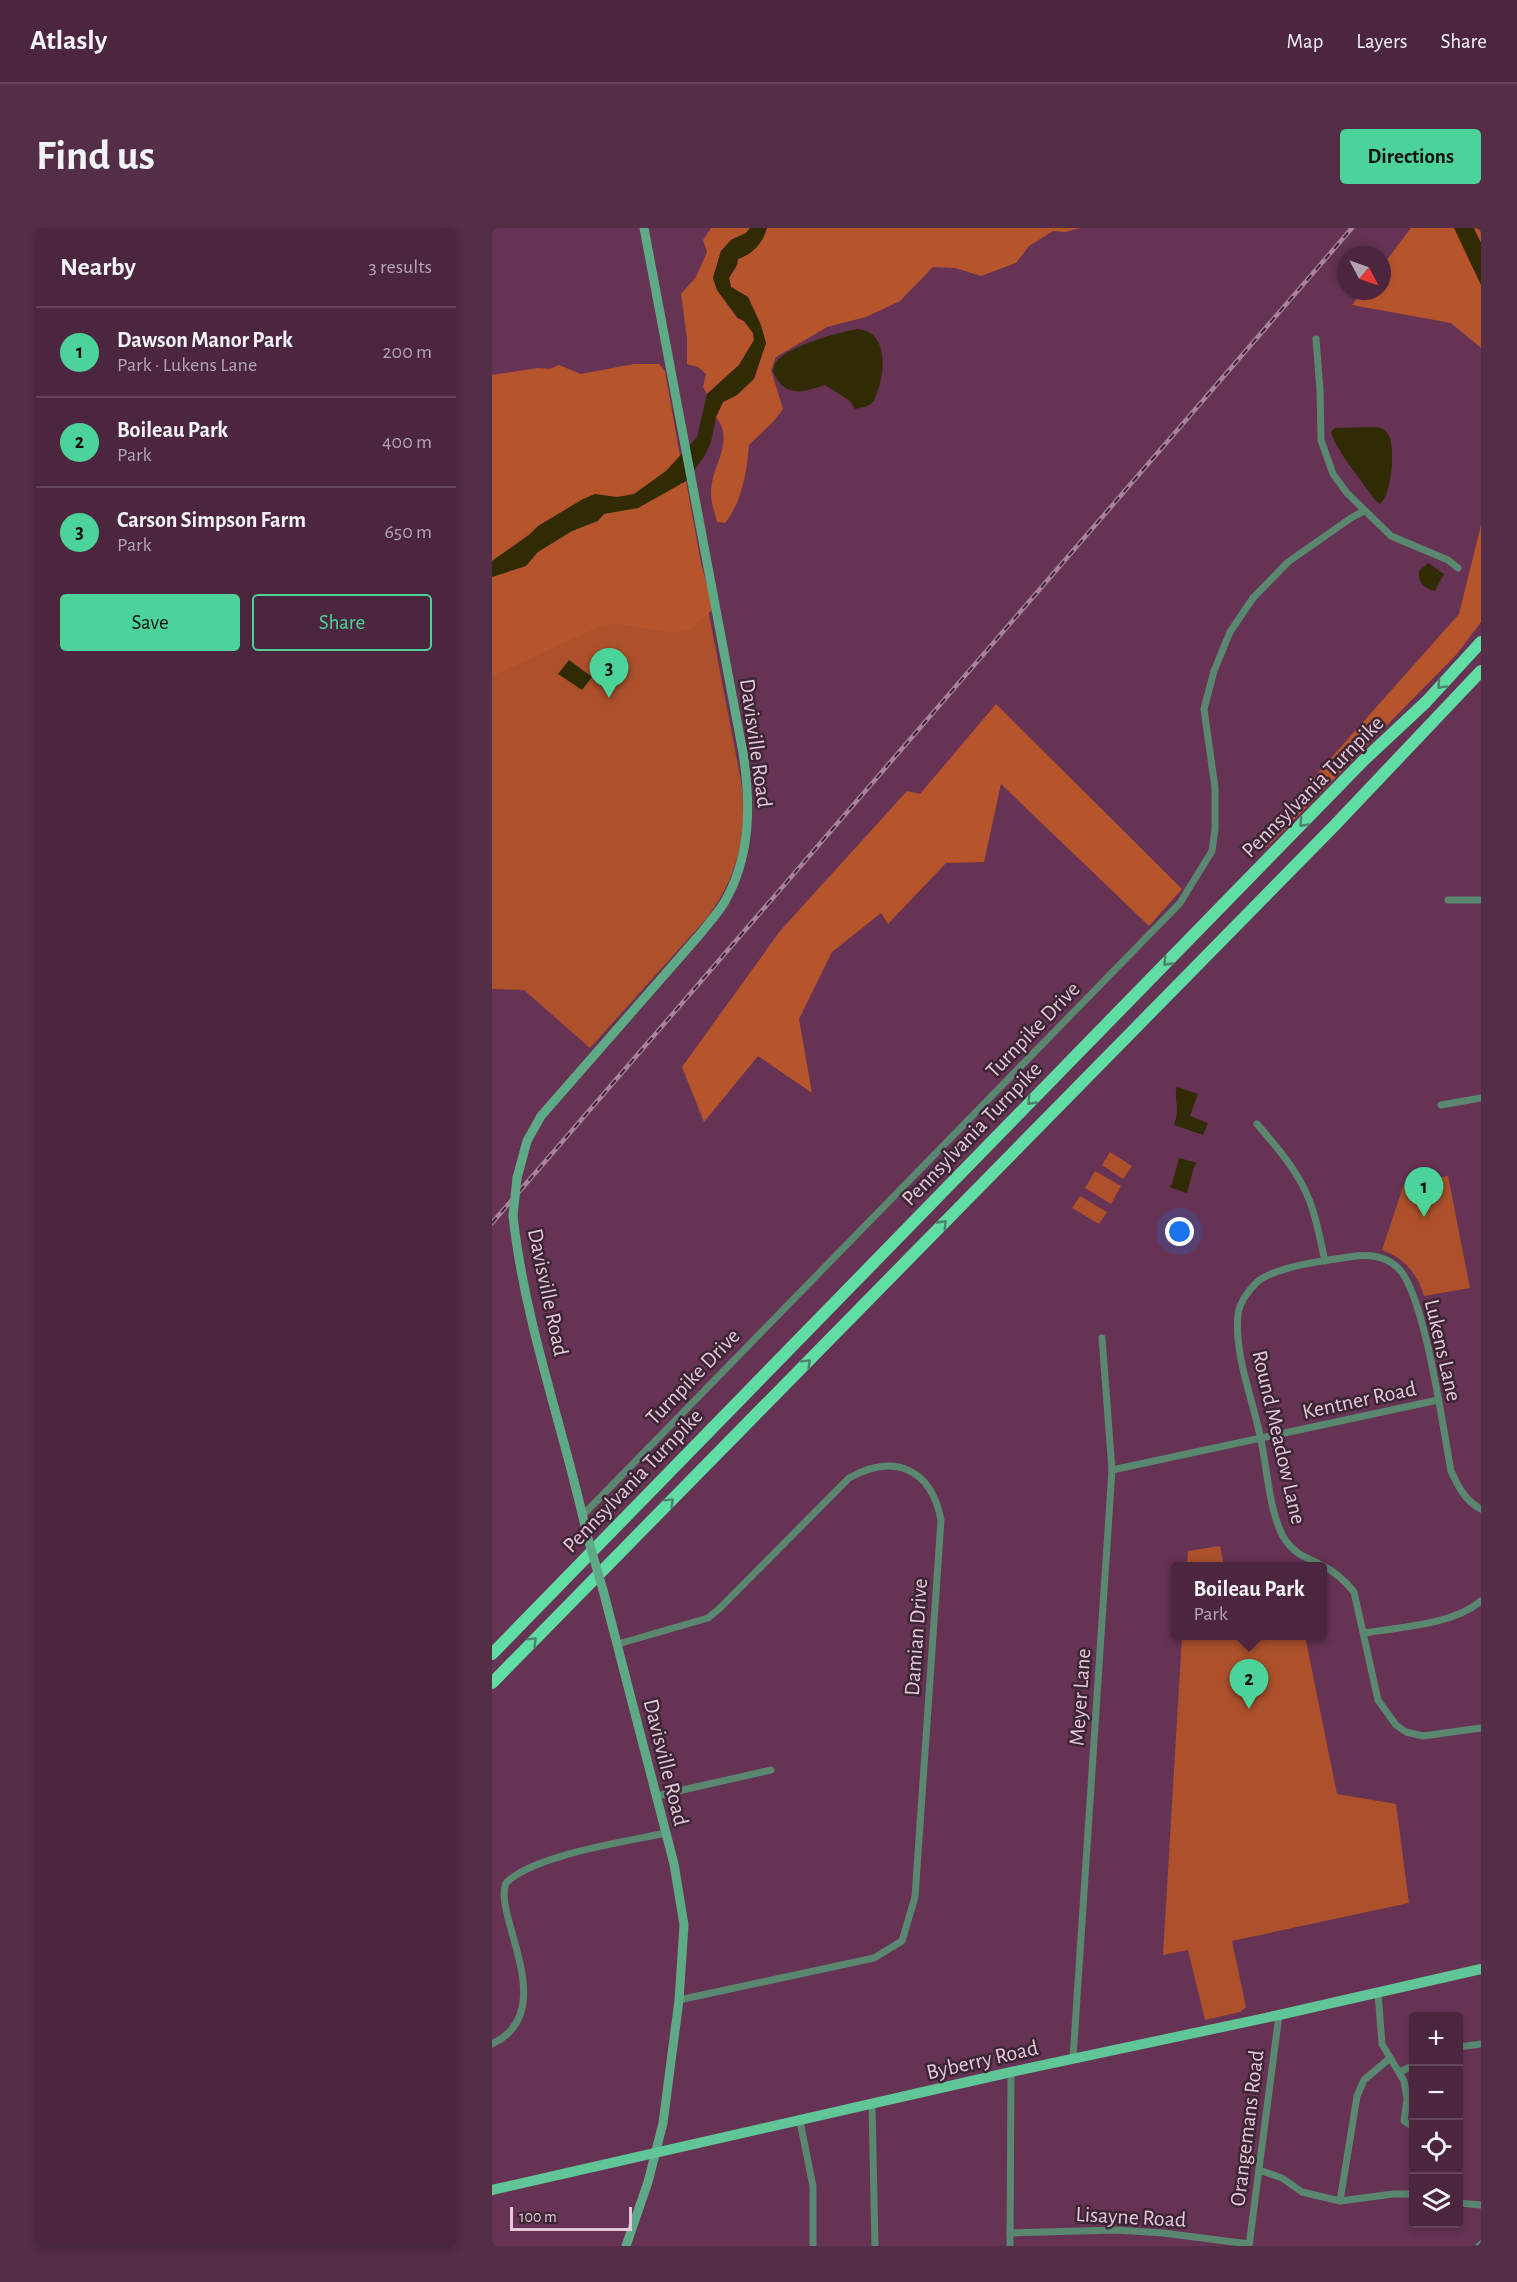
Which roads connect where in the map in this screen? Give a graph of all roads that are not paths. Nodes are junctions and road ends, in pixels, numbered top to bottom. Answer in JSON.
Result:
{"nodes":[{"id":1,"x":644,"y":228,"type":"edge"},
{"id":2,"x":1316,"y":339,"type":"dead end"},
{"id":3,"x":1364,"y":511,"type":"junction"},
{"id":4,"x":1458,"y":568,"type":"dead end"},
{"id":5,"x":1481,"y":642,"type":"edge"},
{"id":6,"x":1481,"y":671,"type":"edge"},
{"id":7,"x":1448,"y":900,"type":"dead end"},
{"id":8,"x":1481,"y":900,"type":"edge"},
{"id":9,"x":1481,"y":1098,"type":"edge"},
{"id":10,"x":1441,"y":1105,"type":"dead end"},
{"id":11,"x":1257,"y":1124,"type":"dead end"},
{"id":12,"x":1325,"y":1261,"type":"junction"},
{"id":13,"x":1101,"y":1338,"type":"dead end"},
{"id":14,"x":1438,"y":1400,"type":"junction"},
{"id":15,"x":1261,"y":1438,"type":"junction"},
{"id":16,"x":1112,"y":1470,"type":"junction"},
{"id":17,"x":1481,"y":1509,"type":"edge"},
{"id":18,"x":583,"y":1515,"type":"junction"},
{"id":19,"x":1314,"y":1562,"type":"edge"},
{"id":20,"x":1327,"y":1568,"type":"edge"},
{"id":21,"x":1481,"y":1601,"type":"edge"},
{"id":22,"x":1364,"y":1633,"type":"junction"},
{"id":23,"x":618,"y":1644,"type":"junction"},
{"id":24,"x":492,"y":1654,"type":"edge"},
{"id":25,"x":492,"y":1683,"type":"edge"},
{"id":26,"x":1481,"y":1728,"type":"edge"},
{"id":27,"x":771,"y":1770,"type":"dead end"},
{"id":28,"x":656,"y":1796,"type":"junction"},
{"id":29,"x":666,"y":1833,"type":"junction"},
{"id":30,"x":1481,"y":1969,"type":"edge"},
{"id":31,"x":1378,"y":1992,"type":"junction"},
{"id":32,"x":679,"y":2000,"type":"junction"},
{"id":33,"x":1279,"y":2015,"type":"junction"},
{"id":34,"x":492,"y":2044,"type":"edge"},
{"id":35,"x":1481,"y":2044,"type":"edge"},
{"id":36,"x":1463,"y":2046,"type":"edge"},
{"id":37,"x":1073,"y":2058,"type":"junction"},
{"id":38,"x":1389,"y":2058,"type":"junction"},
{"id":39,"x":1411,"y":2066,"type":"edge"},
{"id":40,"x":1011,"y":2072,"type":"junction"},
{"id":41,"x":1400,"y":2072,"type":"junction"},
{"id":42,"x":1409,"y":2097,"type":"edge"},
{"id":43,"x":1409,"y":2104,"type":"edge"},
{"id":44,"x":872,"y":2105,"type":"junction"},
{"id":45,"x":800,"y":2121,"type":"junction"},
{"id":46,"x":1409,"y":2125,"type":"edge"},
{"id":47,"x":656,"y":2154,"type":"junction"},
{"id":48,"x":1259,"y":2170,"type":"junction"},
{"id":49,"x":492,"y":2190,"type":"edge"},
{"id":50,"x":1409,"y":2194,"type":"edge"},
{"id":51,"x":1340,"y":2201,"type":"junction"},
{"id":52,"x":1463,"y":2203,"type":"edge"},
{"id":53,"x":1481,"y":2205,"type":"edge"},
{"id":54,"x":1010,"y":2233,"type":"junction"},
{"id":55,"x":1249,"y":2245,"type":"edge"},
{"id":56,"x":626,"y":2246,"type":"edge"},
{"id":57,"x":813,"y":2246,"type":"edge"},
{"id":58,"x":875,"y":2246,"type":"edge"},
{"id":59,"x":1010,"y":2246,"type":"edge"}],
"edges":[{"from":1,"to":18,"type":"street","name":"Davisville Road","bridge":true},
{"from":2,"to":3,"type":"street"},
{"from":3,"to":4,"type":"street"},
{"from":3,"to":18,"type":"street","name":"Turnpike Drive"},
{"from":5,"to":24,"type":"highway","name":"Pennsylvania Turnpike","one_way":true},
{"from":25,"to":6,"type":"highway","name":"Pennsylvania Turnpike","one_way":true},
{"from":7,"to":8,"type":"street"},
{"from":9,"to":10,"type":"street"},
{"from":11,"to":12,"type":"street"},
{"from":12,"to":14,"type":"street","name":"Lukens Lane"},
{"from":12,"to":15,"type":"street","name":"Round Meadow Lane"},
{"from":13,"to":16,"type":"street","name":"Meyer Lane"},
{"from":14,"to":15,"type":"street","name":"Kentner Road"},
{"from":14,"to":17,"type":"street","name":"Lukens Lane"},
{"from":15,"to":16,"type":"street","name":"Kentner Road"},
{"from":15,"to":19,"type":"street","name":"Round Meadow Lane"},
{"from":16,"to":37,"type":"street","name":"Meyer Lane"},
{"from":18,"to":23,"type":"street","name":"Davisville Road","bridge":true},
{"from":20,"to":22,"type":"street","name":"Round Meadow Lane"},
{"from":21,"to":22,"type":"street"},
{"from":22,"to":26,"type":"street","name":"Round Meadow Lane"},
{"from":23,"to":28,"type":"street","name":"Davisville Road"},
{"from":23,"to":32,"type":"street","name":"Damian Drive"},
{"from":27,"to":28,"type":"street"},
{"from":28,"to":29,"type":"street","name":"Davisville Road"},
{"from":29,"to":32,"type":"street","name":"Davisville Road"},
{"from":29,"to":34,"type":"street"},
{"from":30,"to":31,"type":"main road","name":"Byberry Road"},
{"from":31,"to":33,"type":"main road","name":"Byberry Road"},
{"from":31,"to":38,"type":"street"},
{"from":32,"to":47,"type":"street","name":"Davisville Road"},
{"from":33,"to":37,"type":"main road","name":"Byberry Road"},
{"from":33,"to":48,"type":"street","name":"Orangemans Road"},
{"from":35,"to":36,"type":"street"},
{"from":37,"to":40,"type":"main road","name":"Byberry Road"},
{"from":38,"to":41,"type":"street"},
{"from":38,"to":51,"type":"street"},
{"from":39,"to":41,"type":"street"},
{"from":40,"to":44,"type":"main road","name":"Byberry Road"},
{"from":40,"to":54,"type":"street"},
{"from":41,"to":42,"type":"street"},
{"from":43,"to":46,"type":"street"},
{"from":44,"to":45,"type":"main road","name":"Byberry Road"},
{"from":44,"to":58,"type":"street"},
{"from":45,"to":47,"type":"main road","name":"Byberry Road"},
{"from":45,"to":57,"type":"street"},
{"from":47,"to":49,"type":"main road","name":"Byberry Road"},
{"from":47,"to":56,"type":"street","name":"Davisville Road"},
{"from":48,"to":51,"type":"street"},
{"from":48,"to":55,"type":"street","name":"Orangemans Road"},
{"from":50,"to":51,"type":"street"},
{"from":52,"to":53,"type":"street"},
{"from":54,"to":55,"type":"street","name":"Lisayne Road"},
{"from":54,"to":59,"type":"street"}]}
